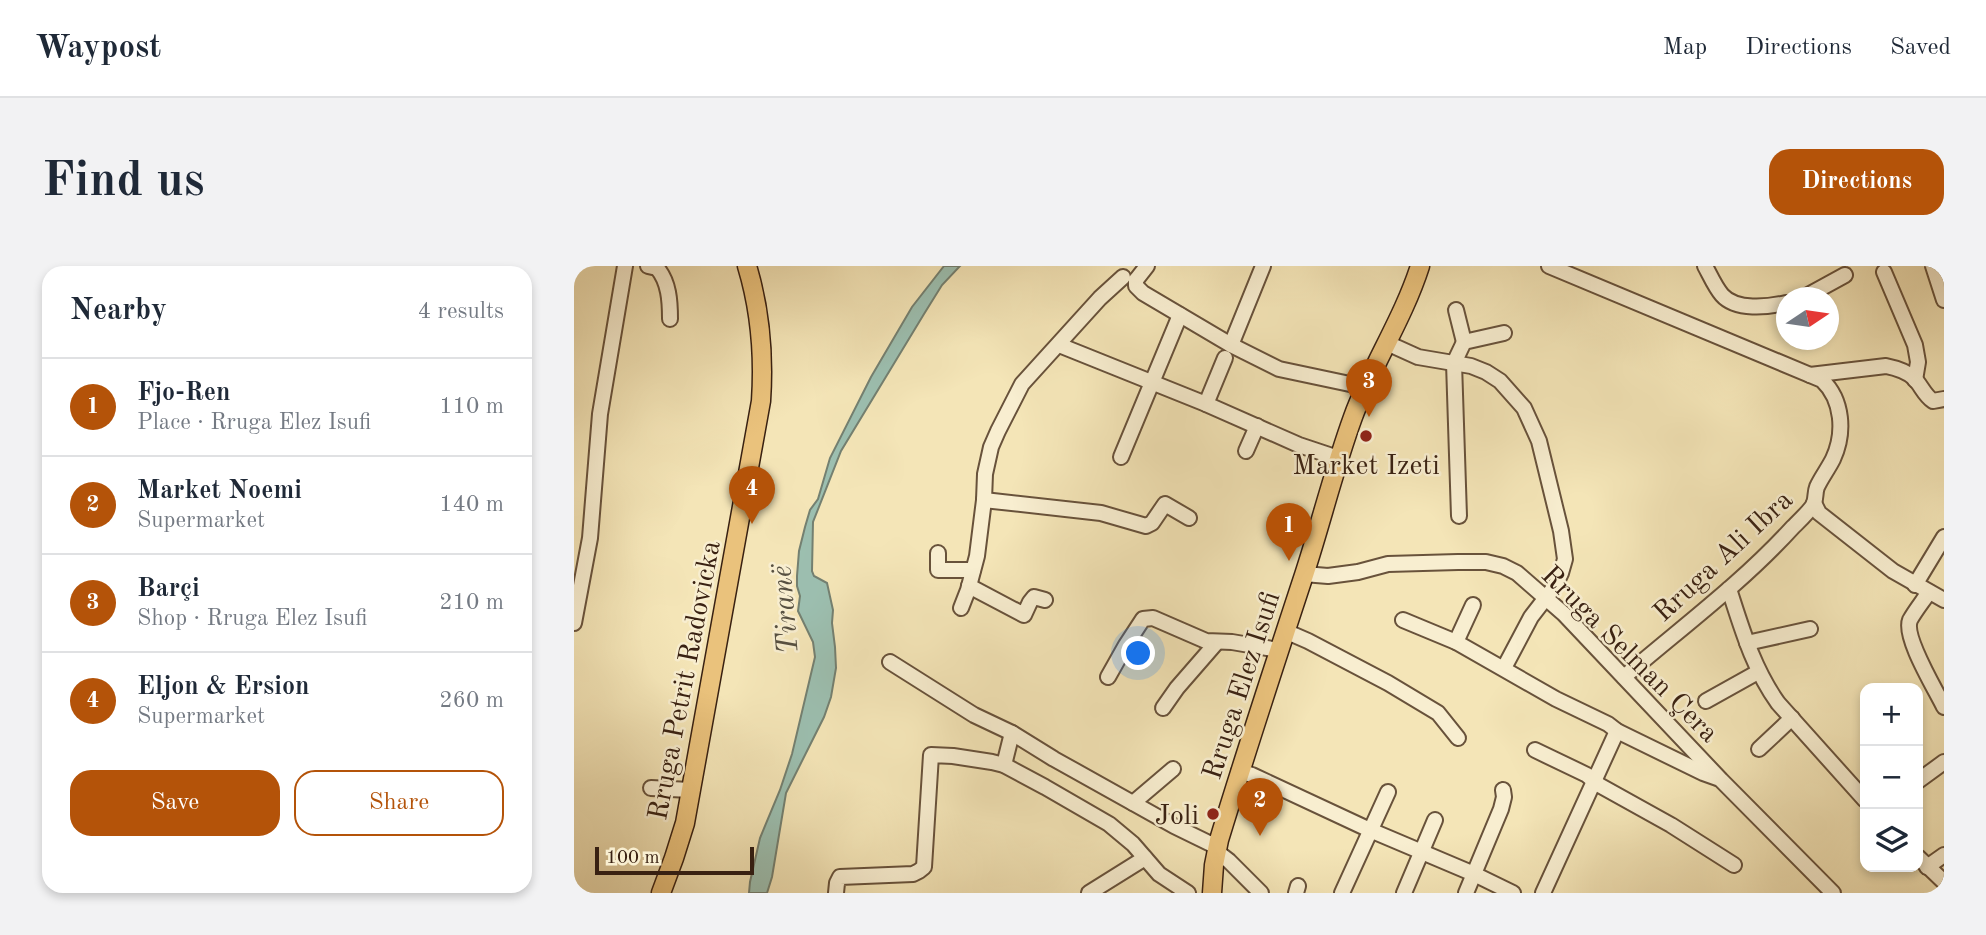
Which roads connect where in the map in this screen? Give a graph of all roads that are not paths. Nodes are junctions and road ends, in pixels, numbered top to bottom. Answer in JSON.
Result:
{"nodes":[{"id":1,"x":625,"y":266,"type":"edge"},
{"id":2,"x":648,"y":266,"type":"edge"},
{"id":3,"x":747,"y":266,"type":"edge"},
{"id":4,"x":1147,"y":266,"type":"edge"},
{"id":5,"x":1263,"y":266,"type":"edge"},
{"id":6,"x":1420,"y":266,"type":"edge"},
{"id":7,"x":1549,"y":266,"type":"edge"},
{"id":8,"x":1705,"y":266,"type":"edge"},
{"id":9,"x":1933,"y":266,"type":"edge"},
{"id":10,"x":1884,"y":272,"type":"dead end"},
{"id":11,"x":1845,"y":275,"type":"dead end"},
{"id":12,"x":1124,"y":277,"type":"junction"},
{"id":13,"x":1823,"y":287,"type":"edge"},
{"id":14,"x":1944,"y":300,"type":"edge"},
{"id":15,"x":1776,"y":304,"type":"edge"},
{"id":16,"x":1456,"y":310,"type":"dead end"},
{"id":17,"x":1180,"y":315,"type":"junction"},
{"id":18,"x":670,"y":319,"type":"dead end"},
{"id":19,"x":1504,"y":333,"type":"dead end"},
{"id":20,"x":1464,"y":342,"type":"junction"},
{"id":21,"x":1387,"y":343,"type":"junction"},
{"id":22,"x":1059,"y":345,"type":"junction"},
{"id":23,"x":1228,"y":351,"type":"junction"},
{"id":24,"x":1454,"y":363,"type":"junction"},
{"id":25,"x":1810,"y":375,"type":"junction"},
{"id":26,"x":1915,"y":380,"type":"junction"},
{"id":27,"x":1152,"y":382,"type":"junction"},
{"id":28,"x":1364,"y":387,"type":"junction"},
{"id":29,"x":1944,"y":399,"type":"edge"},
{"id":30,"x":1206,"y":404,"type":"junction"},
{"id":31,"x":1258,"y":426,"type":"junction"},
{"id":32,"x":1246,"y":451,"type":"dead end"},
{"id":33,"x":1121,"y":457,"type":"dead end"},
{"id":34,"x":1338,"y":458,"type":"junction"},
{"id":35,"x":984,"y":500,"type":"junction"},
{"id":36,"x":1814,"y":503,"type":"junction"},
{"id":37,"x":1459,"y":516,"type":"dead end"},
{"id":38,"x":1189,"y":518,"type":"dead end"},
{"id":39,"x":1944,"y":537,"type":"edge"},
{"id":40,"x":938,"y":553,"type":"dead end"},
{"id":41,"x":973,"y":570,"type":"junction"},
{"id":42,"x":1304,"y":574,"type":"junction"},
{"id":43,"x":970,"y":586,"type":"junction"},
{"id":44,"x":1729,"y":589,"type":"junction"},
{"id":45,"x":1922,"y":589,"type":"junction"},
{"id":46,"x":1547,"y":598,"type":"junction"},
{"id":47,"x":1045,"y":600,"type":"dead end"},
{"id":48,"x":1944,"y":600,"type":"edge"},
{"id":49,"x":1473,"y":605,"type":"dead end"},
{"id":50,"x":961,"y":608,"type":"dead end"},
{"id":51,"x":1403,"y":620,"type":"dead end"},
{"id":52,"x":574,"y":623,"type":"edge"},
{"id":53,"x":1810,"y":629,"type":"dead end"},
{"id":54,"x":1284,"y":631,"type":"junction"},
{"id":55,"x":1217,"y":642,"type":"junction"},
{"id":56,"x":1456,"y":642,"type":"junction"},
{"id":57,"x":1747,"y":643,"type":"junction"},
{"id":58,"x":1278,"y":650,"type":"junction"},
{"id":59,"x":890,"y":662,"type":"dead end"},
{"id":60,"x":1504,"y":668,"type":"junction"},
{"id":61,"x":1758,"y":672,"type":"junction"},
{"id":62,"x":1108,"y":677,"type":"dead end"},
{"id":63,"x":1624,"y":677,"type":"junction"},
{"id":64,"x":1706,"y":701,"type":"dead end"},
{"id":65,"x":1944,"y":707,"type":"edge"},
{"id":66,"x":1163,"y":708,"type":"dead end"},
{"id":67,"x":1792,"y":718,"type":"junction"},
{"id":68,"x":1617,"y":731,"type":"junction"},
{"id":69,"x":1012,"y":733,"type":"junction"},
{"id":70,"x":1458,"y":738,"type":"dead end"},
{"id":71,"x":1759,"y":749,"type":"dead end"},
{"id":72,"x":1535,"y":750,"type":"dead end"},
{"id":73,"x":1944,"y":762,"type":"edge"},
{"id":74,"x":1004,"y":765,"type":"junction"},
{"id":75,"x":1173,"y":769,"type":"dead end"},
{"id":76,"x":1240,"y":771,"type":"junction"},
{"id":77,"x":1923,"y":777,"type":"edge"},
{"id":78,"x":1721,"y":780,"type":"junction"},
{"id":79,"x":1593,"y":781,"type":"junction"},
{"id":80,"x":650,"y":788,"type":"dead end"},
{"id":81,"x":690,"y":790,"type":"junction"},
{"id":82,"x":1503,"y":790,"type":"dead end"},
{"id":83,"x":1388,"y":792,"type":"dead end"},
{"id":84,"x":1860,"y":794,"type":"edge"},
{"id":85,"x":1133,"y":803,"type":"junction"},
{"id":86,"x":1435,"y":820,"type":"dead end"},
{"id":87,"x":1370,"y":830,"type":"junction"},
{"id":88,"x":1217,"y":849,"type":"junction"},
{"id":89,"x":1422,"y":852,"type":"junction"},
{"id":90,"x":1944,"y":855,"type":"edge"},
{"id":91,"x":1145,"y":858,"type":"junction"},
{"id":92,"x":1923,"y":862,"type":"edge"},
{"id":93,"x":1734,"y":865,"type":"dead end"},
{"id":94,"x":1474,"y":874,"type":"junction"},
{"id":95,"x":1944,"y":882,"type":"edge"},
{"id":96,"x":661,"y":893,"type":"edge"},
{"id":97,"x":836,"y":893,"type":"edge"},
{"id":98,"x":1089,"y":893,"type":"edge"},
{"id":99,"x":1188,"y":893,"type":"edge"},
{"id":100,"x":1212,"y":893,"type":"edge"},
{"id":101,"x":1261,"y":893,"type":"edge"},
{"id":102,"x":1342,"y":893,"type":"edge"},
{"id":103,"x":1404,"y":893,"type":"edge"},
{"id":104,"x":1466,"y":893,"type":"edge"},
{"id":105,"x":1513,"y":893,"type":"edge"},
{"id":106,"x":1543,"y":893,"type":"edge"},
{"id":107,"x":1833,"y":893,"type":"edge"}],
"edges":[{"from":1,"to":52,"type":"street"},
{"from":2,"to":18,"type":"street"},
{"from":3,"to":81,"type":"main road","name":"Rruga Petrit Radovicka"},
{"from":4,"to":12,"type":"street"},
{"from":5,"to":23,"type":"street"},
{"from":6,"to":21,"type":"main road","name":"Rruga Elez Isufi"},
{"from":7,"to":25,"type":"street","name":"Rruga Ali Ibra"},
{"from":8,"to":15,"type":"street"},
{"from":9,"to":14,"type":"street"},
{"from":10,"to":26,"type":"street"},
{"from":11,"to":13,"type":"street"},
{"from":12,"to":17,"type":"street"},
{"from":12,"to":22,"type":"street"},
{"from":16,"to":20,"type":"street"},
{"from":17,"to":23,"type":"street"},
{"from":17,"to":27,"type":"street"},
{"from":19,"to":20,"type":"street"},
{"from":20,"to":24,"type":"street"},
{"from":21,"to":24,"type":"street"},
{"from":21,"to":28,"type":"main road","name":"Rruga Elez Isufi"},
{"from":22,"to":27,"type":"street"},
{"from":22,"to":35,"type":"street"},
{"from":23,"to":28,"type":"street"},
{"from":23,"to":30,"type":"street"},
{"from":24,"to":37,"type":"street"},
{"from":24,"to":46,"type":"street"},
{"from":25,"to":26,"type":"street"},
{"from":25,"to":36,"type":"street","name":"Rruga Ali Ibra"},
{"from":26,"to":29,"type":"street"},
{"from":27,"to":30,"type":"street"},
{"from":27,"to":33,"type":"street"},
{"from":28,"to":34,"type":"main road","name":"Rruga Elez Isufi"},
{"from":30,"to":31,"type":"street"},
{"from":31,"to":32,"type":"street"},
{"from":31,"to":34,"type":"street"},
{"from":34,"to":42,"type":"main road","name":"Rruga Elez Isufi"},
{"from":35,"to":38,"type":"street"},
{"from":35,"to":41,"type":"street"},
{"from":36,"to":44,"type":"street","name":"Rruga Ali Ibra"},
{"from":36,"to":45,"type":"street"},
{"from":39,"to":45,"type":"street"},
{"from":40,"to":41,"type":"street"},
{"from":41,"to":43,"type":"street"},
{"from":42,"to":46,"type":"street","name":"Rruga Selman Çera"},
{"from":42,"to":54,"type":"main road","name":"Rruga Elez Isufi"},
{"from":43,"to":47,"type":"street"},
{"from":43,"to":50,"type":"street"},
{"from":44,"to":57,"type":"street"},
{"from":44,"to":63,"type":"street","name":"Rruga Ali Ibra"},
{"from":45,"to":48,"type":"street"},
{"from":45,"to":65,"type":"street"},
{"from":46,"to":60,"type":"street"},
{"from":46,"to":63,"type":"street","name":"Rruga Selman Çera"},
{"from":49,"to":56,"type":"street"},
{"from":51,"to":56,"type":"street"},
{"from":53,"to":57,"type":"street"},
{"from":54,"to":58,"type":"main road","name":"Rruga Elez Isufi"},
{"from":54,"to":70,"type":"street"},
{"from":55,"to":58,"type":"street"},
{"from":55,"to":62,"type":"street"},
{"from":55,"to":66,"type":"street"},
{"from":56,"to":60,"type":"street"},
{"from":57,"to":61,"type":"street"},
{"from":58,"to":76,"type":"main road","name":"Rruga Elez Isufi"},
{"from":59,"to":69,"type":"street"},
{"from":60,"to":68,"type":"street"},
{"from":61,"to":64,"type":"street"},
{"from":61,"to":67,"type":"street"},
{"from":63,"to":78,"type":"street","name":"Rruga Selman Çera"},
{"from":67,"to":71,"type":"street"},
{"from":67,"to":84,"type":"street"},
{"from":68,"to":78,"type":"street"},
{"from":68,"to":79,"type":"street"},
{"from":69,"to":74,"type":"street"},
{"from":69,"to":85,"type":"street"},
{"from":72,"to":79,"type":"street"},
{"from":73,"to":77,"type":"street"},
{"from":74,"to":91,"type":"street"},
{"from":74,"to":97,"type":"street"},
{"from":75,"to":85,"type":"street"},
{"from":76,"to":87,"type":"street"},
{"from":76,"to":88,"type":"main road","name":"Rruga Elez Isufi"},
{"from":78,"to":107,"type":"street","name":"Rruga Selman Çera"},
{"from":79,"to":93,"type":"street"},
{"from":79,"to":106,"type":"street"},
{"from":80,"to":81,"type":"street"},
{"from":81,"to":96,"type":"main road","name":"Rruga Petrit Radovicka"},
{"from":82,"to":94,"type":"street"},
{"from":83,"to":87,"type":"street"},
{"from":85,"to":88,"type":"street"},
{"from":86,"to":89,"type":"street"},
{"from":87,"to":89,"type":"street"},
{"from":87,"to":102,"type":"street"},
{"from":88,"to":100,"type":"main road","name":"Rruga Elez Isufi"},
{"from":88,"to":101,"type":"street"},
{"from":89,"to":94,"type":"street"},
{"from":89,"to":103,"type":"street"},
{"from":90,"to":92,"type":"street"},
{"from":91,"to":98,"type":"street"},
{"from":91,"to":99,"type":"street"},
{"from":92,"to":95,"type":"street"},
{"from":94,"to":104,"type":"street"},
{"from":94,"to":105,"type":"street"}]}
